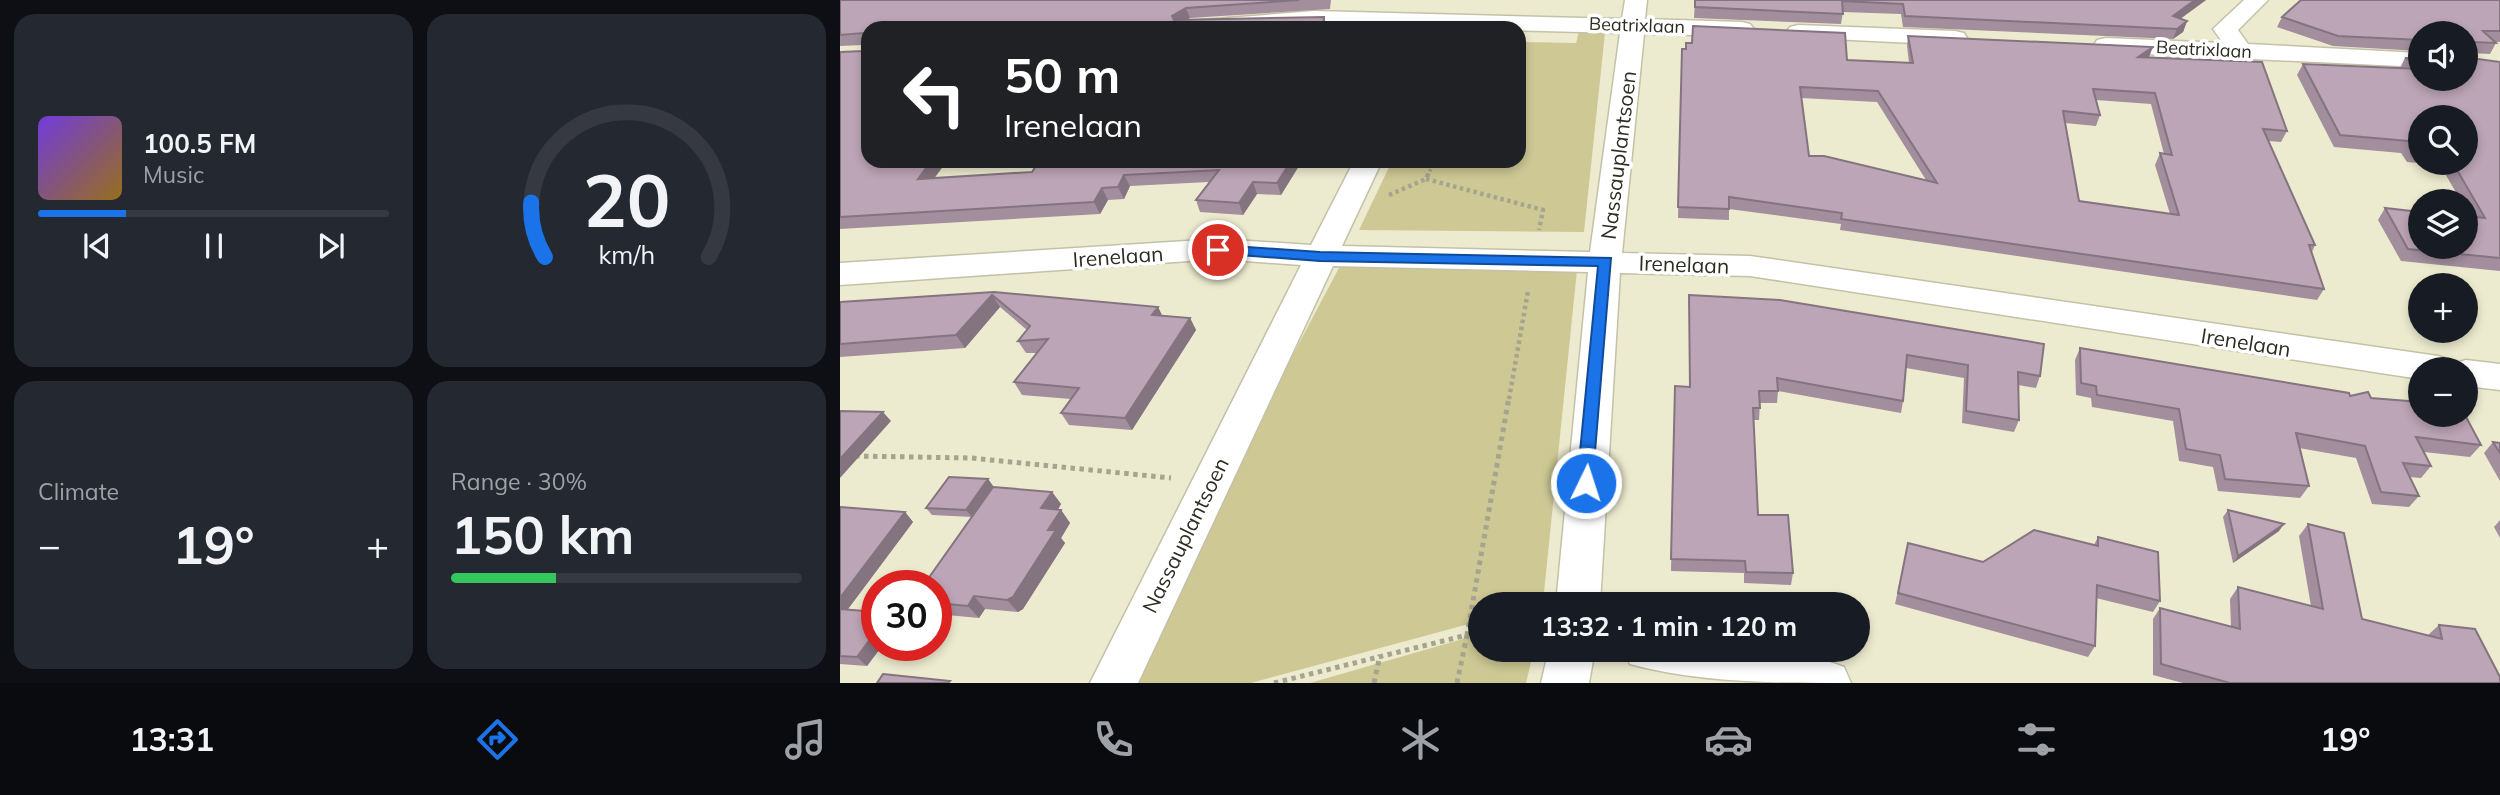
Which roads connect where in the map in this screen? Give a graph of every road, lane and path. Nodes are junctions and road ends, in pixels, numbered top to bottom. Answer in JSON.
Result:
{"nodes":[{"id":1,"x":2257,"y":0,"type":"edge"},
{"id":2,"x":1635,"y":12,"type":"edge"},
{"id":3,"x":1442,"y":16,"type":"edge"},
{"id":4,"x":1277,"y":21,"type":"edge"},
{"id":5,"x":1979,"y":39,"type":"edge"},
{"id":6,"x":2089,"y":44,"type":"edge"},
{"id":7,"x":2240,"y":51,"type":"junction"},
{"id":8,"x":2408,"y":59,"type":"edge"},
{"id":9,"x":1364,"y":168,"type":"edge"},
{"id":10,"x":1426,"y":179,"type":"dead end"},
{"id":11,"x":1320,"y":256,"type":"junction"},
{"id":12,"x":1534,"y":260,"type":"junction"},
{"id":13,"x":1605,"y":261,"type":"junction"},
{"id":14,"x":840,"y":274,"type":"edge"},
{"id":15,"x":2408,"y":365,"type":"edge"},
{"id":16,"x":2478,"y":374,"type":"edge"},
{"id":17,"x":2500,"y":377,"type":"edge"},
{"id":18,"x":853,"y":456,"type":"edge"},
{"id":19,"x":1210,"y":482,"type":"junction"},
{"id":20,"x":1579,"y":592,"type":"edge"},
{"id":21,"x":1467,"y":635,"type":"junction"},
{"id":22,"x":1380,"y":655,"type":"junction"},
{"id":23,"x":1569,"y":662,"type":"edge"},
{"id":24,"x":1715,"y":662,"type":"edge"},
{"id":25,"x":1277,"y":682,"type":"edge"},
{"id":26,"x":1114,"y":683,"type":"edge"},
{"id":27,"x":1374,"y":683,"type":"edge"},
{"id":28,"x":1457,"y":683,"type":"edge"},
{"id":29,"x":1565,"y":683,"type":"edge"},
{"id":30,"x":1827,"y":683,"type":"edge"}],
"edges":[{"from":1,"to":7,"type":"street"},
{"from":2,"to":3,"type":"street","name":"Beatrixlaan"},
{"from":2,"to":5,"type":"street","name":"Beatrixlaan"},
{"from":2,"to":13,"type":"street","name":"Nassauplantsoen"},
{"from":3,"to":4,"type":"street","name":"Beatrixlaan"},
{"from":6,"to":7,"type":"street","name":"Beatrixlaan"},
{"from":7,"to":8,"type":"street","name":"Beatrixlaan"},
{"from":9,"to":11,"type":"street","name":"Nassauplantsoen"},
{"from":10,"to":12,"type":"path"},
{"from":11,"to":12,"type":"street","name":"Irenelaan"},
{"from":11,"to":14,"type":"street","name":"Irenelaan"},
{"from":11,"to":19,"type":"street","name":"Nassauplantsoen"},
{"from":12,"to":13,"type":"street","name":"Irenelaan"},
{"from":12,"to":21,"type":"path"},
{"from":13,"to":15,"type":"street","name":"Irenelaan"},
{"from":13,"to":20,"type":"street","name":"Nassauplantsoen"},
{"from":16,"to":17,"type":"street"},
{"from":18,"to":19,"type":"path"},
{"from":19,"to":26,"type":"street","name":"Nassauplantsoen"},
{"from":21,"to":22,"type":"path"},
{"from":21,"to":28,"type":"path"},
{"from":22,"to":25,"type":"path"},
{"from":22,"to":27,"type":"path"},
{"from":23,"to":29,"type":"street"},
{"from":24,"to":30,"type":"street"}]}
